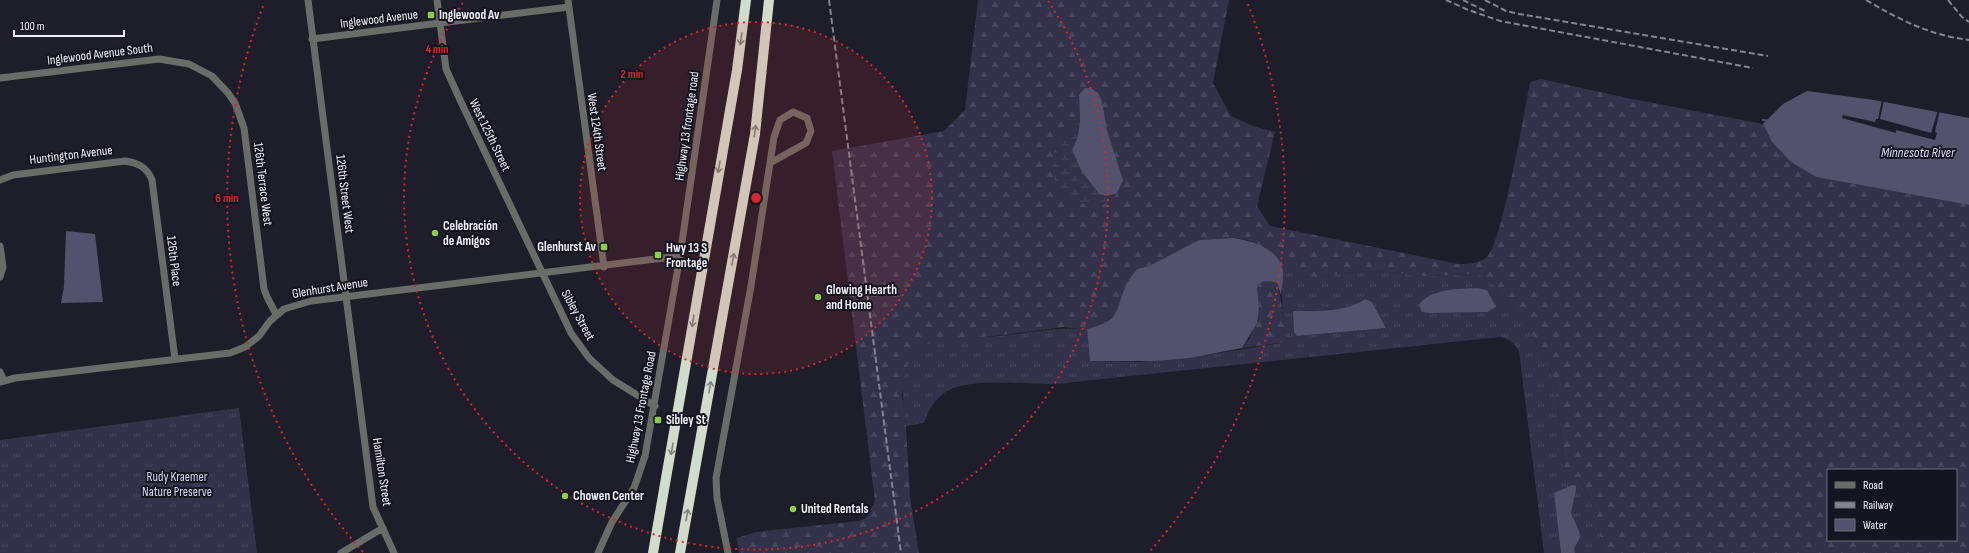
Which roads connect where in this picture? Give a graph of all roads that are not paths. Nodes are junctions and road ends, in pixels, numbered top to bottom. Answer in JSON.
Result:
{"nodes":[{"id":1,"x":308,"y":0,"type":"edge"},
{"id":2,"x":437,"y":0,"type":"edge"},
{"id":3,"x":717,"y":0,"type":"edge"},
{"id":4,"x":746,"y":0,"type":"edge"},
{"id":5,"x":769,"y":0,"type":"edge"},
{"id":6,"x":568,"y":4,"type":"edge"},
{"id":7,"x":440,"y":23,"type":"junction"},
{"id":8,"x":312,"y":39,"type":"junction"},
{"id":9,"x":201,"y":69,"type":"joint"},
{"id":10,"x":0,"y":78,"type":"edge"},
{"id":11,"x":770,"y":163,"type":"junction"},
{"id":12,"x":144,"y":167,"type":"joint"},
{"id":13,"x":0,"y":180,"type":"edge"},
{"id":14,"x":0,"y":246,"type":"edge"},
{"id":15,"x":680,"y":256,"type":"junction"},
{"id":16,"x":604,"y":267,"type":"junction"},
{"id":17,"x":543,"y":274,"type":"junction"},
{"id":18,"x":0,"y":277,"type":"edge"},
{"id":19,"x":346,"y":297,"type":"junction"},
{"id":20,"x":276,"y":314,"type":"junction"},
{"id":21,"x":174,"y":359,"type":"junction"},
{"id":22,"x":0,"y":372,"type":"edge"},
{"id":23,"x":2,"y":382,"type":"edge"},
{"id":24,"x":358,"y":391,"type":"joint"},
{"id":25,"x":655,"y":406,"type":"junction"},
{"id":26,"x":383,"y":528,"type":"junction"},
{"id":27,"x":341,"y":553,"type":"edge"},
{"id":28,"x":394,"y":553,"type":"edge"},
{"id":29,"x":598,"y":553,"type":"edge"},
{"id":30,"x":653,"y":553,"type":"edge"},
{"id":31,"x":680,"y":553,"type":"edge"},
{"id":32,"x":728,"y":553,"type":"edge"}],
"edges":[{"from":1,"to":8,"type":"street","name":"126th Street West"},
{"from":2,"to":7,"type":"street","name":"West 125th Street"},
{"from":3,"to":15,"type":"street","name":"Highway 13 frontage road"},
{"from":4,"to":30,"type":"highway","one_way":true},
{"from":31,"to":5,"type":"highway","one_way":true},
{"from":6,"to":7,"type":"street","name":"Inglewood Avenue"},
{"from":6,"to":16,"type":"street","name":"West 124th Street"},
{"from":7,"to":8,"type":"street","name":"Inglewood Avenue"},
{"from":7,"to":17,"type":"street","name":"West 125th Street"},
{"from":8,"to":19,"type":"street","name":"126th Street West"},
{"from":9,"to":10,"type":"street","name":"Inglewood Avenue South"},
{"from":9,"to":20,"type":"street","name":"126th Terrace West"},
{"from":11,"to":11,"type":"street"},
{"from":11,"to":32,"type":"street"},
{"from":12,"to":13,"type":"street","name":"Huntington Avenue"},
{"from":12,"to":21,"type":"street","name":"126th Place"},
{"from":14,"to":18,"type":"street"},
{"from":15,"to":16,"type":"street","name":"Glenhurst Avenue"},
{"from":15,"to":25,"type":"street","name":"Highway 13 Frontage Road"},
{"from":16,"to":17,"type":"street","name":"Glenhurst Avenue"},
{"from":17,"to":19,"type":"street","name":"Glenhurst Avenue"},
{"from":17,"to":25,"type":"street","name":"Sibley Street"},
{"from":19,"to":20,"type":"street","name":"Glenhurst Avenue"},
{"from":19,"to":24,"type":"street","name":"126th Street West"},
{"from":20,"to":21,"type":"street","name":"Glenhurst Avenue"},
{"from":21,"to":23,"type":"street","name":"Glenhurst Avenue"},
{"from":22,"to":23,"type":"street"},
{"from":24,"to":26,"type":"street","name":"Hamilton Street"},
{"from":25,"to":29,"type":"street","name":"Highway 13 Frontage Road"},
{"from":26,"to":27,"type":"street"},
{"from":26,"to":28,"type":"street","name":"Hamilton Street"}]}
